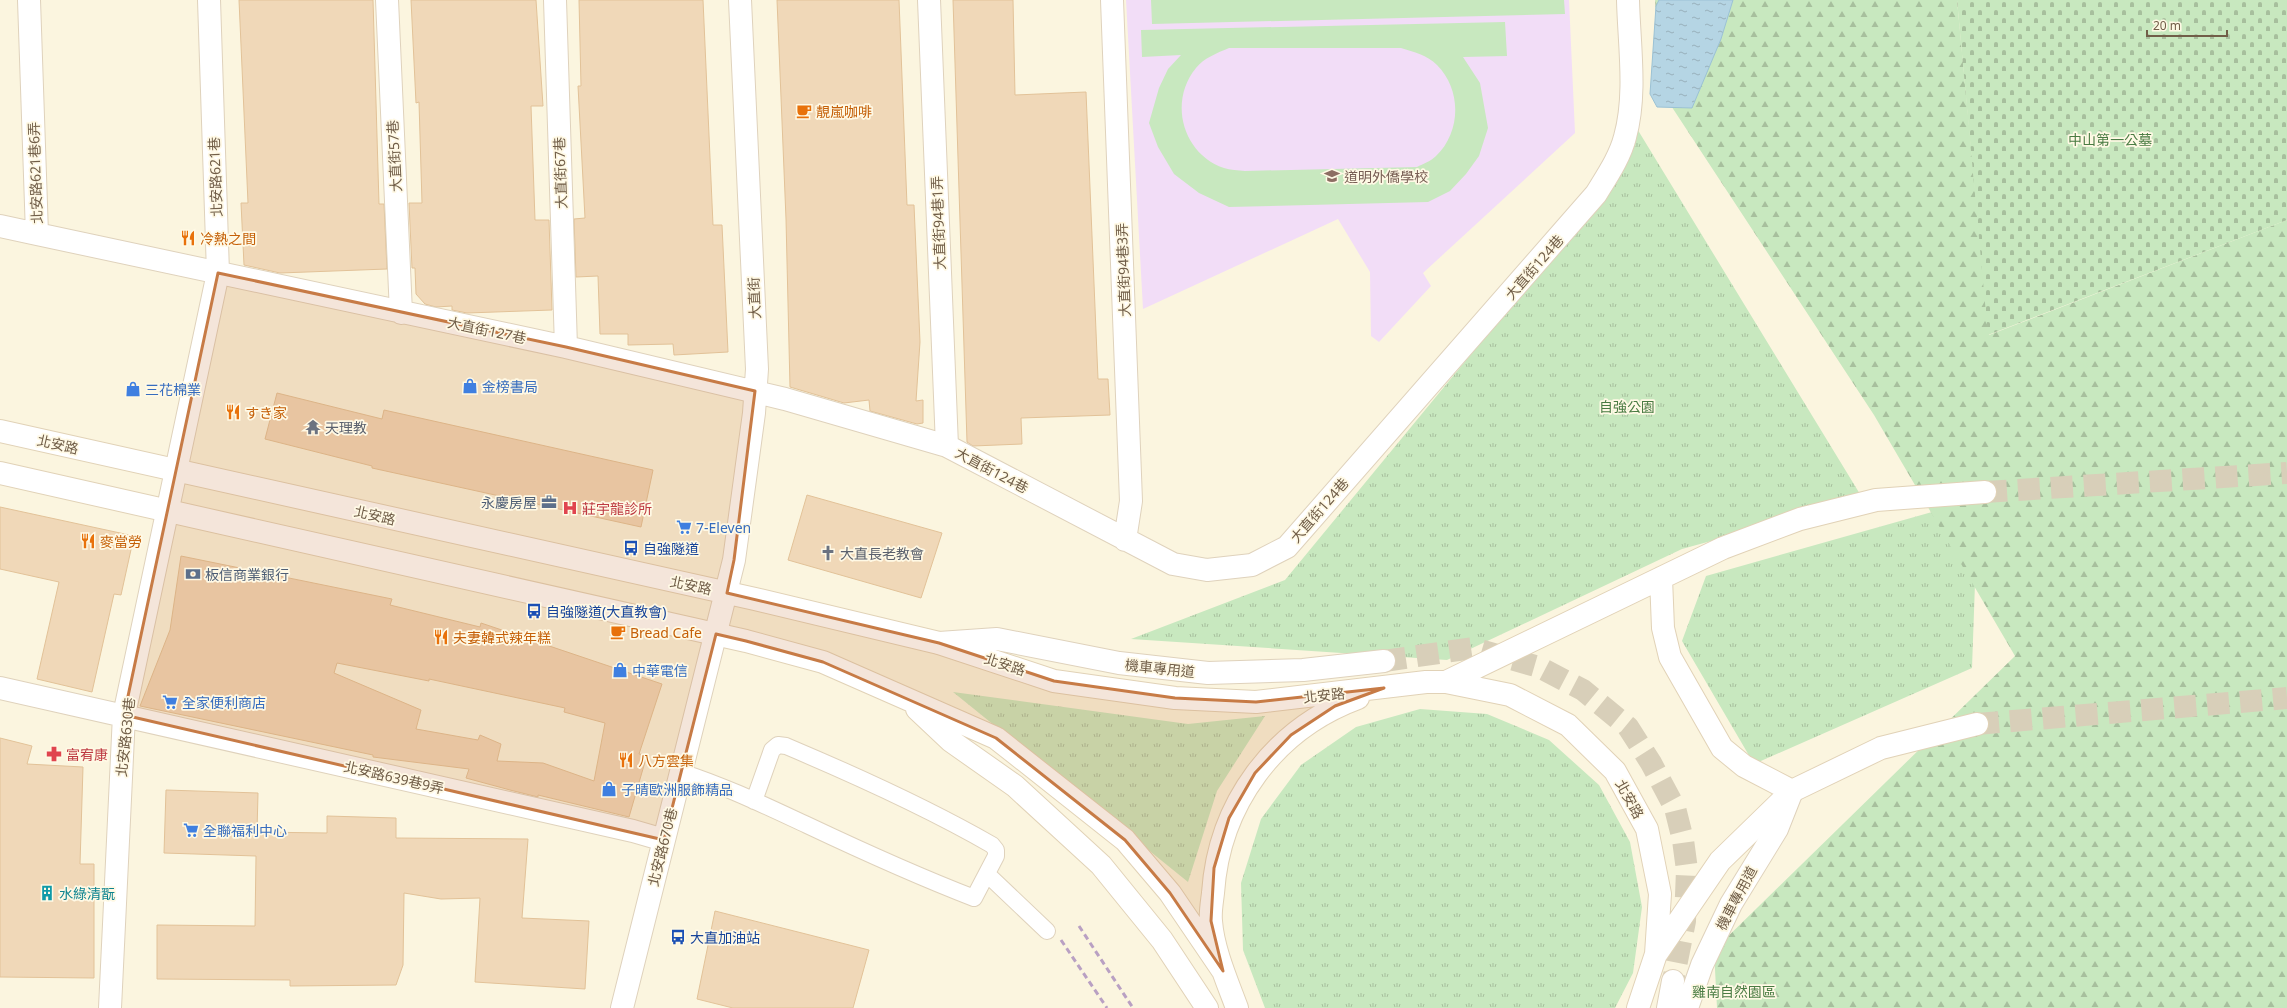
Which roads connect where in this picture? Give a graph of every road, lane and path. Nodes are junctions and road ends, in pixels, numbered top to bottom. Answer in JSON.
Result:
{"nodes":[{"id":1,"x":29,"y":0,"type":"edge"},
{"id":2,"x":209,"y":0,"type":"edge"},
{"id":3,"x":387,"y":0,"type":"edge"},
{"id":4,"x":555,"y":0,"type":"edge"},
{"id":5,"x":740,"y":0,"type":"edge"},
{"id":6,"x":929,"y":0,"type":"edge"},
{"id":7,"x":1112,"y":0,"type":"edge"},
{"id":8,"x":1628,"y":0,"type":"edge"},
{"id":9,"x":0,"y":226,"type":"edge"},
{"id":10,"x":37,"y":234,"type":"junction"},
{"id":11,"x":218,"y":273,"type":"junction"},
{"id":12,"x":401,"y":313,"type":"junction"},
{"id":13,"x":566,"y":346,"type":"junction"},
{"id":14,"x":755,"y":391,"type":"junction"},
{"id":15,"x":0,"y":431,"type":"edge"},
{"id":16,"x":947,"y":446,"type":"junction"},
{"id":17,"x":176,"y":470,"type":"junction"},
{"id":18,"x":0,"y":474,"type":"edge"},
{"id":19,"x":1984,"y":492,"type":"tunnel mouth"},
{"id":20,"x":168,"y":511,"type":"junction"},
{"id":21,"x":1125,"y":540,"type":"junction"},
{"id":22,"x":1661,"y":578,"type":"junction"},
{"id":23,"x":727,"y":593,"type":"junction"},
{"id":24,"x":716,"y":634,"type":"junction"},
{"id":25,"x":939,"y":643,"type":"junction"},
{"id":26,"x":1384,"y":661,"type":"tunnel mouth"},
{"id":27,"x":1446,"y":682,"type":"junction"},
{"id":28,"x":0,"y":688,"type":"edge"},
{"id":29,"x":1384,"y":688,"type":"junction"},
{"id":30,"x":903,"y":696,"type":"junction"},
{"id":31,"x":124,"y":715,"type":"junction"},
{"id":32,"x":1978,"y":724,"type":"tunnel mouth"},
{"id":33,"x":681,"y":772,"type":"junction"},
{"id":34,"x":1792,"y":791,"type":"junction"},
{"id":35,"x":754,"y":801,"type":"junction"},
{"id":36,"x":664,"y":840,"type":"junction"},
{"id":37,"x":987,"y":874,"type":"junction"},
{"id":38,"x":1047,"y":931,"type":"dead end"},
{"id":39,"x":1656,"y":954,"type":"junction"},
{"id":40,"x":1223,"y":971,"type":"junction"},
{"id":41,"x":1673,"y":981,"type":"tunnel mouth"},
{"id":42,"x":110,"y":1008,"type":"edge"},
{"id":43,"x":622,"y":1008,"type":"edge"},
{"id":44,"x":1207,"y":1008,"type":"edge"},
{"id":45,"x":1237,"y":1008,"type":"edge"},
{"id":46,"x":1638,"y":1008,"type":"edge"},
{"id":47,"x":1668,"y":1008,"type":"edge"},
{"id":48,"x":1687,"y":1008,"type":"edge"}],
"edges":[{"from":1,"to":10,"type":"street","name":"北安路621巷6弄"},
{"from":2,"to":11,"type":"street","name":"北安路621巷"},
{"from":3,"to":12,"type":"street","name":"大直街57巷"},
{"from":4,"to":13,"type":"street","name":"大直街67巷"},
{"from":5,"to":14,"type":"street","name":"大直街"},
{"from":6,"to":16,"type":"street","name":"大直街94巷1弄"},
{"from":7,"to":21,"type":"street","name":"大直街94巷3弄"},
{"from":8,"to":21,"type":"street","name":"大直街124巷"},
{"from":9,"to":10,"type":"street"},
{"from":10,"to":11,"type":"street","name":"北安路621巷6弄"},
{"from":11,"to":12,"type":"street","name":"大直街127巷"},
{"from":11,"to":17,"type":"street","name":"北安路621巷"},
{"from":12,"to":13,"type":"street","name":"大直街127巷"},
{"from":13,"to":14,"type":"street","name":"大直街127巷"},
{"from":14,"to":16,"type":"street","name":"大直街124巷"},
{"from":14,"to":23,"type":"street","name":"大直街"},
{"from":15,"to":17,"type":"street","name":"北安路"},
{"from":16,"to":21,"type":"street","name":"大直街124巷"},
{"from":17,"to":20,"type":"street","name":"北安路630巷"},
{"from":17,"to":23,"type":"street","name":"北安路"},
{"from":18,"to":20,"type":"street","name":"北安路"},
{"from":19,"to":22,"type":"street"},
{"from":20,"to":24,"type":"street","name":"北安路"},
{"from":20,"to":31,"type":"street","name":"北安路630巷"},
{"from":22,"to":27,"type":"street"},
{"from":22,"to":34,"type":"street"},
{"from":23,"to":24,"type":"street","name":"北安路670巷"},
{"from":23,"to":25,"type":"street","name":"北安路"},
{"from":24,"to":30,"type":"street","name":"北安路"},
{"from":24,"to":33,"type":"street","name":"北安路670巷"},
{"from":25,"to":26,"type":"street","name":"機車專用道"},
{"from":25,"to":29,"type":"street","name":"北安路"},
{"from":27,"to":29,"type":"street","name":"北安路"},
{"from":27,"to":39,"type":"street","name":"北安路"},
{"from":28,"to":31,"type":"street","name":"北安路639巷9弄"},
{"from":29,"to":40,"type":"street","name":"北安路"},
{"from":30,"to":40,"type":"street","name":"北安路"},
{"from":30,"to":44,"type":"street"},
{"from":31,"to":36,"type":"street","name":"北安路639巷9弄"},
{"from":31,"to":42,"type":"street","name":"北安路630巷"},
{"from":32,"to":34,"type":"street"},
{"from":33,"to":35,"type":"lane"},
{"from":33,"to":36,"type":"street","name":"北安路670巷"},
{"from":34,"to":39,"type":"street"},
{"from":34,"to":48,"type":"street","name":"機車專用道"},
{"from":35,"to":37,"type":"lane"},
{"from":35,"to":37,"type":"lane"},
{"from":36,"to":43,"type":"street","name":"北安路670巷"},
{"from":37,"to":38,"type":"lane"},
{"from":39,"to":46,"type":"street","name":"北安路"},
{"from":40,"to":45,"type":"street","name":"北安路"},
{"from":41,"to":47,"type":"street"}]}
